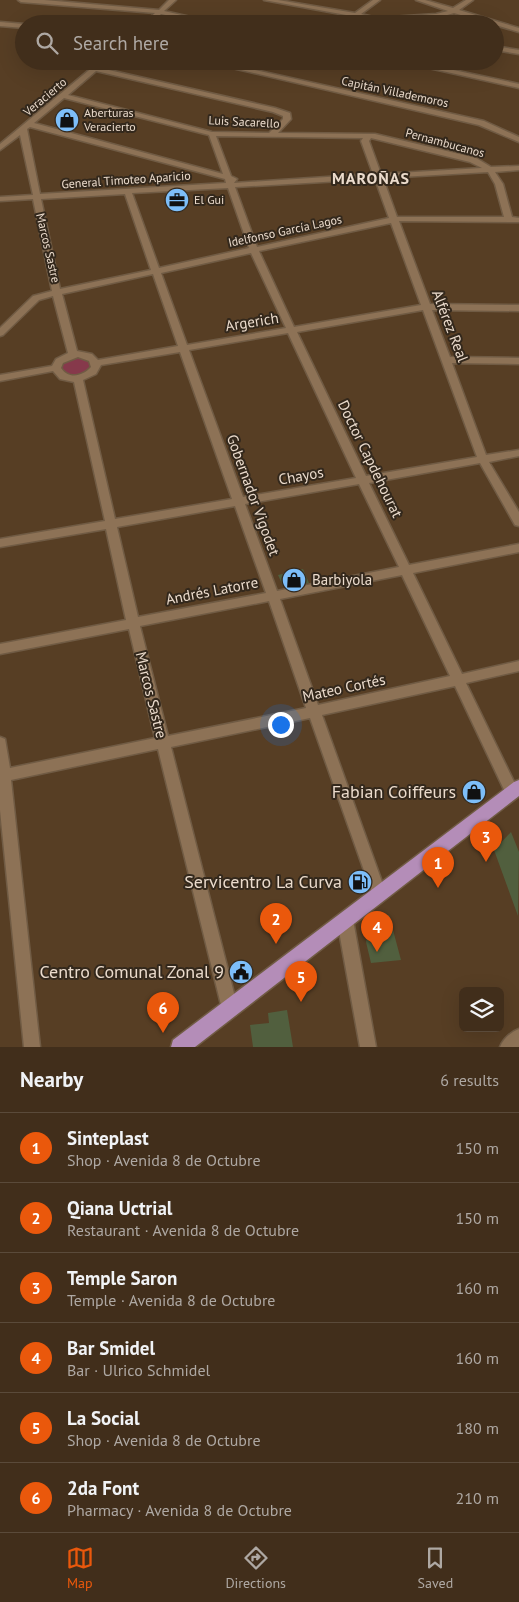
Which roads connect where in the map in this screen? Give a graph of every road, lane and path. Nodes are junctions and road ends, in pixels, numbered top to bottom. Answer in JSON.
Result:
{"nodes":[{"id":1,"x":21,"y":0,"type":"edge"},
{"id":2,"x":173,"y":0,"type":"edge"},
{"id":3,"x":267,"y":0,"type":"edge"},
{"id":4,"x":306,"y":0,"type":"edge"},
{"id":5,"x":377,"y":0,"type":"edge"},
{"id":6,"x":419,"y":0,"type":"edge"},
{"id":7,"x":470,"y":0,"type":"edge"},
{"id":8,"x":299,"y":5,"type":"junction"},
{"id":9,"x":456,"y":10,"type":"junction"},
{"id":10,"x":160,"y":12,"type":"junction"},
{"id":11,"x":156,"y":15,"type":"edge"},
{"id":12,"x":174,"y":15,"type":"edge"},
{"id":13,"x":356,"y":15,"type":"joint"},
{"id":14,"x":440,"y":15,"type":"edge"},
{"id":15,"x":473,"y":15,"type":"edge"},
{"id":16,"x":0,"y":24,"type":"edge"},
{"id":17,"x":504,"y":24,"type":"edge"},
{"id":18,"x":15,"y":25,"type":"edge"},
{"id":19,"x":518,"y":28,"type":"edge"},
{"id":20,"x":504,"y":50,"type":"edge"},
{"id":21,"x":519,"y":52,"type":"edge"},
{"id":22,"x":94,"y":70,"type":"edge"},
{"id":23,"x":99,"y":70,"type":"edge"},
{"id":24,"x":246,"y":70,"type":"edge"},
{"id":25,"x":443,"y":70,"type":"edge"},
{"id":26,"x":519,"y":86,"type":"edge"},
{"id":27,"x":64,"y":96,"type":"junction"},
{"id":28,"x":26,"y":127,"type":"junction"},
{"id":29,"x":0,"y":134,"type":"edge"},
{"id":30,"x":212,"y":134,"type":"junction"},
{"id":31,"x":272,"y":134,"type":"junction"},
{"id":32,"x":14,"y":136,"type":"junction"},
{"id":33,"x":368,"y":137,"type":"junction"},
{"id":34,"x":519,"y":140,"type":"edge"},
{"id":35,"x":26,"y":141,"type":"junction"},
{"id":36,"x":0,"y":148,"type":"edge"},
{"id":37,"x":519,"y":168,"type":"edge"},
{"id":38,"x":492,"y":170,"type":"junction"},
{"id":39,"x":205,"y":172,"type":"junction"},
{"id":40,"x":378,"y":176,"type":"junction"},
{"id":41,"x":229,"y":181,"type":"junction"},
{"id":42,"x":194,"y":187,"type":"junction"},
{"id":43,"x":128,"y":192,"type":"junction"},
{"id":44,"x":37,"y":197,"type":"junction"},
{"id":45,"x":0,"y":199,"type":"edge"},
{"id":46,"x":394,"y":220,"type":"junction"},
{"id":47,"x":509,"y":220,"type":"junction"},
{"id":48,"x":519,"y":220,"type":"edge"},
{"id":49,"x":254,"y":251,"type":"junction"},
{"id":50,"x":156,"y":271,"type":"junction"},
{"id":51,"x":58,"y":293,"type":"junction"},
{"id":52,"x":426,"y":308,"type":"junction"},
{"id":53,"x":519,"y":308,"type":"edge"},
{"id":54,"x":291,"y":331,"type":"junction"},
{"id":55,"x":0,"y":333,"type":"edge"},
{"id":56,"x":186,"y":348,"type":"junction"},
{"id":57,"x":73,"y":355,"type":"junction"},
{"id":58,"x":448,"y":360,"type":"junction"},
{"id":59,"x":519,"y":360,"type":"edge"},
{"id":60,"x":96,"y":363,"type":"junction"},
{"id":61,"x":56,"y":368,"type":"junction"},
{"id":62,"x":0,"y":378,"type":"edge"},
{"id":63,"x":78,"y":378,"type":"junction"},
{"id":64,"x":519,"y":453,"type":"edge"},
{"id":65,"x":484,"y":460,"type":"junction"},
{"id":66,"x":364,"y":480,"type":"junction"},
{"id":67,"x":239,"y":502,"type":"junction"},
{"id":68,"x":519,"y":522,"type":"edge"},
{"id":69,"x":111,"y":524,"type":"junction"},
{"id":70,"x":0,"y":543,"type":"edge"},
{"id":71,"x":519,"y":548,"type":"edge"},
{"id":72,"x":406,"y":570,"type":"junction"},
{"id":73,"x":274,"y":596,"type":"junction"},
{"id":74,"x":133,"y":622,"type":"junction"},
{"id":75,"x":0,"y":649,"type":"edge"},
{"id":76,"x":519,"y":666,"type":"edge"},
{"id":77,"x":458,"y":680,"type":"junction"},
{"id":78,"x":313,"y":712,"type":"junction"},
{"id":79,"x":163,"y":742,"type":"junction"},
{"id":80,"x":0,"y":743,"type":"edge"},
{"id":81,"x":2,"y":776,"type":"edge"},
{"id":82,"x":516,"y":790,"type":"edge"},
{"id":83,"x":379,"y":893,"type":"junction"},
{"id":84,"x":345,"y":920,"type":"junction"},
{"id":85,"x":230,"y":1009,"type":"junction"},
{"id":86,"x":519,"y":1036,"type":"edge"},
{"id":87,"x":32,"y":1047,"type":"edge"},
{"id":88,"x":180,"y":1047,"type":"edge"},
{"id":89,"x":368,"y":1047,"type":"edge"},
{"id":90,"x":508,"y":1047,"type":"edge"}],
"edges":[{"from":1,"to":10,"type":"street"},
{"from":2,"to":10,"type":"street"},
{"from":3,"to":8,"type":"street"},
{"from":4,"to":8,"type":"street"},
{"from":5,"to":13,"type":"street"},
{"from":6,"to":9,"type":"street"},
{"from":7,"to":9,"type":"street"},
{"from":8,"to":13,"type":"street"},
{"from":9,"to":14,"type":"street"},
{"from":9,"to":15,"type":"street"},
{"from":10,"to":11,"type":"street"},
{"from":10,"to":12,"type":"street"},
{"from":16,"to":18,"type":"street"},
{"from":17,"to":19,"type":"street"},
{"from":20,"to":21,"type":"street"},
{"from":22,"to":27,"type":"street","name":"Veracierto"},
{"from":23,"to":31,"type":"street"},
{"from":24,"to":34,"type":"street","name":"Capitán Villademoros"},
{"from":25,"to":26,"type":"street"},
{"from":27,"to":28,"type":"street","name":"Veracierto"},
{"from":27,"to":30,"type":"street","name":"Luis Sacarello"},
{"from":28,"to":32,"type":"street","name":"Veracierto"},
{"from":28,"to":35,"type":"street","name":"Marcos Sastre"},
{"from":28,"to":39,"type":"street"},
{"from":29,"to":32,"type":"street"},
{"from":30,"to":31,"type":"street","name":"Luis Sacarello"},
{"from":30,"to":41,"type":"street","name":"Doctor Capdehourat"},
{"from":31,"to":33,"type":"street","name":"Luis Sacarello"},
{"from":32,"to":35,"type":"street"},
{"from":32,"to":36,"type":"street","name":"Veracierto"},
{"from":33,"to":38,"type":"street","name":"Pernambucanos"},
{"from":33,"to":40,"type":"street","name":"Alférez Real"},
{"from":35,"to":44,"type":"street","name":"Marcos Sastre"},
{"from":37,"to":38,"type":"street","name":"General Timoteo Aparicio"},
{"from":38,"to":40,"type":"street","name":"General Timoteo Aparicio"},
{"from":38,"to":47,"type":"street","name":"Pernambucanos"},
{"from":39,"to":41,"type":"street"},
{"from":39,"to":42,"type":"street"},
{"from":40,"to":41,"type":"street","name":"General Timoteo Aparicio"},
{"from":40,"to":46,"type":"street","name":"Alférez Real"},
{"from":41,"to":42,"type":"street","name":"General Timoteo Aparicio"},
{"from":41,"to":49,"type":"street","name":"Doctor Capdehourat"},
{"from":42,"to":43,"type":"street","name":"General Timoteo Aparicio"},
{"from":43,"to":44,"type":"street","name":"General Timoteo Aparicio"},
{"from":43,"to":50,"type":"street","name":"Gobernador Vigodet"},
{"from":44,"to":45,"type":"street","name":"General Timoteo Aparicio"},
{"from":44,"to":51,"type":"street","name":"Marcos Sastre"},
{"from":46,"to":47,"type":"street","name":"Idelfonso García Lagos"},
{"from":46,"to":49,"type":"street","name":"Idelfonso García Lagos"},
{"from":46,"to":52,"type":"street","name":"Alférez Real"},
{"from":47,"to":48,"type":"street","name":"Idelfonso García Lagos"},
{"from":49,"to":50,"type":"street","name":"Idelfonso García Lagos"},
{"from":49,"to":54,"type":"street","name":"Doctor Capdehourat"},
{"from":50,"to":51,"type":"street","name":"Idelfonso García Lagos"},
{"from":50,"to":56,"type":"street","name":"Gobernador Vigodet"},
{"from":51,"to":55,"type":"street","name":"Idelfonso García Lagos"},
{"from":51,"to":57,"type":"street","name":"Marcos Sastre"},
{"from":52,"to":53,"type":"street","name":"Argerich"},
{"from":52,"to":54,"type":"street","name":"Argerich"},
{"from":52,"to":58,"type":"street","name":"Alférez Real"},
{"from":54,"to":56,"type":"street","name":"Argerich"},
{"from":54,"to":66,"type":"street","name":"Doctor Capdehourat"},
{"from":56,"to":60,"type":"street","name":"Argerich"},
{"from":56,"to":67,"type":"street","name":"Gobernador Vigodet"},
{"from":57,"to":60,"type":"street","name":"Argerich"},
{"from":57,"to":61,"type":"street"},
{"from":58,"to":59,"type":"street"},
{"from":58,"to":65,"type":"street","name":"Alférez Real"},
{"from":60,"to":63,"type":"street"},
{"from":61,"to":62,"type":"street"},
{"from":61,"to":63,"type":"street"},
{"from":63,"to":69,"type":"street","name":"Marcos Sastre"},
{"from":64,"to":65,"type":"street","name":"Chayos"},
{"from":65,"to":66,"type":"street","name":"Chayos"},
{"from":65,"to":68,"type":"street","name":"Alférez Real"},
{"from":66,"to":67,"type":"street","name":"Chayos"},
{"from":66,"to":72,"type":"street","name":"Doctor Capdehourat"},
{"from":67,"to":69,"type":"street","name":"Chayos"},
{"from":67,"to":73,"type":"street","name":"Gobernador Vigodet"},
{"from":69,"to":70,"type":"street","name":"Chayos"},
{"from":69,"to":74,"type":"street","name":"Marcos Sastre"},
{"from":71,"to":72,"type":"street","name":"Andrés Latorre"},
{"from":72,"to":73,"type":"street","name":"Andrés Latorre"},
{"from":72,"to":77,"type":"street","name":"Doctor Capdehourat"},
{"from":73,"to":74,"type":"street","name":"Andrés Latorre"},
{"from":73,"to":78,"type":"street","name":"Gobernador Vigodet"},
{"from":74,"to":75,"type":"street","name":"Andrés Latorre"},
{"from":74,"to":79,"type":"street","name":"Marcos Sastre"},
{"from":76,"to":77,"type":"street","name":"Mateo Cortés"},
{"from":77,"to":78,"type":"street","name":"Mateo Cortés"},
{"from":77,"to":82,"type":"street","name":"Doctor Capdehourat"},
{"from":78,"to":79,"type":"street","name":"Mateo Cortés"},
{"from":78,"to":83,"type":"street","name":"Gobernador Vigodet"},
{"from":79,"to":81,"type":"street","name":"Mateo Cortés"},
{"from":79,"to":85,"type":"street","name":"Marcos Sastre"},
{"from":80,"to":81,"type":"street"},
{"from":81,"to":87,"type":"street"},
{"from":82,"to":83,"type":"main road"},
{"from":83,"to":84,"type":"main road"},
{"from":84,"to":85,"type":"main road"},
{"from":84,"to":89,"type":"street"},
{"from":85,"to":88,"type":"main road"},
{"from":86,"to":90,"type":"street"}]}
